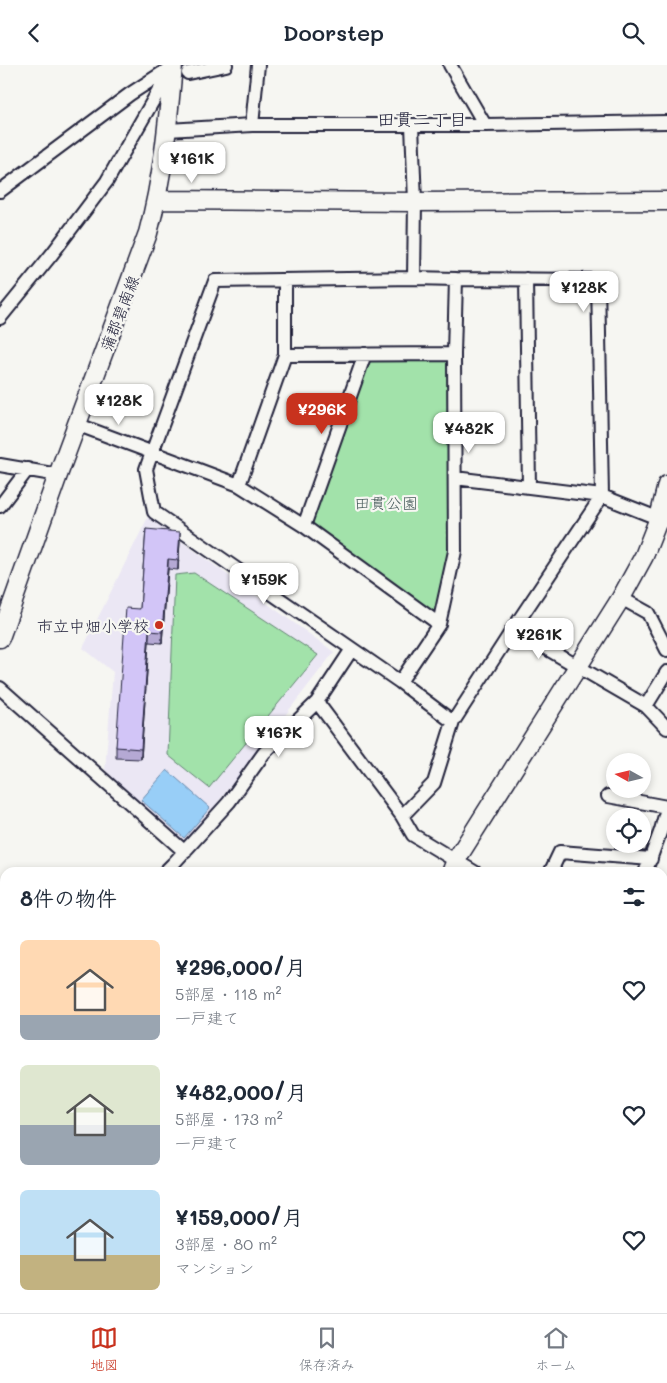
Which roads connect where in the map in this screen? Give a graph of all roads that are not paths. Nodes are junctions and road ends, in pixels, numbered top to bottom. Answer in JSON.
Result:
{"nodes":[{"id":1,"x":226,"y":65,"type":"edge"},
{"id":2,"x":258,"y":65,"type":"edge"},
{"id":3,"x":450,"y":65,"type":"edge"},
{"id":4,"x":178,"y":68,"type":"edge"},
{"id":5,"x":667,"y":121,"type":"edge"},
{"id":6,"x":252,"y":125,"type":"junction"},
{"id":7,"x":412,"y":125,"type":"junction"},
{"id":8,"x":485,"y":125,"type":"junction"},
{"id":9,"x":168,"y":130,"type":"junction"},
{"id":10,"x":0,"y":191,"type":"edge"},
{"id":11,"x":158,"y":199,"type":"junction"},
{"id":12,"x":667,"y":201,"type":"edge"},
{"id":13,"x":414,"y":202,"type":"junction"},
{"id":14,"x":414,"y":277,"type":"junction"},
{"id":15,"x":456,"y":279,"type":"junction"},
{"id":16,"x":526,"y":279,"type":"junction"},
{"id":17,"x":285,"y":280,"type":"junction"},
{"id":18,"x":0,"y":319,"type":"edge"},
{"id":19,"x":365,"y":354,"type":"junction"},
{"id":20,"x":454,"y":354,"type":"junction"},
{"id":21,"x":285,"y":355,"type":"junction"},
{"id":22,"x":76,"y":424,"type":"junction"},
{"id":23,"x":152,"y":453,"type":"junction"},
{"id":24,"x":0,"y":465,"type":"edge"},
{"id":25,"x":28,"y":469,"type":"junction"},
{"id":26,"x":58,"y":475,"type":"junction"},
{"id":27,"x":456,"y":478,"type":"junction"},
{"id":28,"x":239,"y":485,"type":"junction"},
{"id":29,"x":667,"y":485,"type":"edge"},
{"id":30,"x":529,"y":487,"type":"junction"},
{"id":31,"x":602,"y":496,"type":"junction"},
{"id":32,"x":0,"y":506,"type":"edge"},
{"id":33,"x":663,"y":520,"type":"edge"},
{"id":34,"x":304,"y":526,"type":"junction"},
{"id":35,"x":621,"y":598,"type":"junction"},
{"id":36,"x":439,"y":624,"type":"junction"},
{"id":37,"x":513,"y":629,"type":"junction"},
{"id":38,"x":0,"y":638,"type":"edge"},
{"id":39,"x":352,"y":649,"type":"junction"},
{"id":40,"x":667,"y":650,"type":"edge"},
{"id":41,"x":578,"y":668,"type":"junction"},
{"id":42,"x":667,"y":672,"type":"edge"},
{"id":43,"x":400,"y":682,"type":"junction"},
{"id":44,"x":0,"y":689,"type":"edge"},
{"id":45,"x":317,"y":701,"type":"junction"},
{"id":46,"x":646,"y":706,"type":"junction"},
{"id":47,"x":453,"y":722,"type":"junction"},
{"id":48,"x":667,"y":728,"type":"edge"},
{"id":49,"x":619,"y":798,"type":"edge"},
{"id":50,"x":667,"y":807,"type":"edge"},
{"id":51,"x":402,"y":816,"type":"junction"},
{"id":52,"x":662,"y":843,"type":"edge"},
{"id":53,"x":185,"y":852,"type":"junction"},
{"id":54,"x":650,"y":859,"type":"junction"},
{"id":55,"x":454,"y":866,"type":"edge"},
{"id":56,"x":173,"y":867,"type":"edge"},
{"id":57,"x":553,"y":867,"type":"edge"},
{"id":58,"x":647,"y":867,"type":"edge"}],
"edges":[{"from":1,"to":4,"type":"street"},
{"from":2,"to":6,"type":"street"},
{"from":3,"to":8,"type":"street"},
{"from":4,"to":9,"type":"street","name":"蒲郡碧南線"},
{"from":4,"to":10,"type":"street"},
{"from":4,"to":18,"type":"street"},
{"from":5,"to":8,"type":"street"},
{"from":6,"to":7,"type":"street"},
{"from":6,"to":9,"type":"street"},
{"from":7,"to":8,"type":"street"},
{"from":7,"to":13,"type":"street"},
{"from":9,"to":11,"type":"street","name":"蒲郡碧南線"},
{"from":11,"to":13,"type":"street"},
{"from":11,"to":22,"type":"street","name":"蒲郡碧南線"},
{"from":12,"to":13,"type":"street"},
{"from":13,"to":14,"type":"street"},
{"from":14,"to":15,"type":"street"},
{"from":14,"to":17,"type":"street"},
{"from":15,"to":16,"type":"street"},
{"from":15,"to":20,"type":"street"},
{"from":16,"to":30,"type":"street"},
{"from":16,"to":31,"type":"street"},
{"from":17,"to":21,"type":"street"},
{"from":17,"to":23,"type":"street"},
{"from":19,"to":20,"type":"street"},
{"from":19,"to":21,"type":"street"},
{"from":19,"to":34,"type":"street"},
{"from":20,"to":27,"type":"street"},
{"from":21,"to":28,"type":"street"},
{"from":22,"to":23,"type":"street"},
{"from":22,"to":26,"type":"street","name":"蒲郡碧南線"},
{"from":23,"to":28,"type":"street"},
{"from":23,"to":39,"type":"street"},
{"from":24,"to":25,"type":"street"},
{"from":25,"to":26,"type":"street"},
{"from":25,"to":32,"type":"street"},
{"from":26,"to":38,"type":"street","name":"蒲郡碧南線"},
{"from":27,"to":30,"type":"street"},
{"from":27,"to":36,"type":"street"},
{"from":28,"to":34,"type":"street"},
{"from":29,"to":33,"type":"street"},
{"from":30,"to":31,"type":"street"},
{"from":31,"to":33,"type":"street"},
{"from":31,"to":37,"type":"street"},
{"from":33,"to":35,"type":"street"},
{"from":34,"to":36,"type":"street"},
{"from":35,"to":40,"type":"street"},
{"from":35,"to":41,"type":"street"},
{"from":36,"to":43,"type":"street"},
{"from":37,"to":41,"type":"street"},
{"from":37,"to":47,"type":"street"},
{"from":39,"to":43,"type":"street"},
{"from":39,"to":45,"type":"street"},
{"from":41,"to":46,"type":"street"},
{"from":41,"to":55,"type":"street"},
{"from":42,"to":46,"type":"street"},
{"from":43,"to":47,"type":"street"},
{"from":44,"to":53,"type":"street"},
{"from":45,"to":51,"type":"street"},
{"from":45,"to":53,"type":"street"},
{"from":46,"to":48,"type":"street"},
{"from":47,"to":51,"type":"street"},
{"from":49,"to":50,"type":"street"},
{"from":50,"to":52,"type":"street"},
{"from":51,"to":55,"type":"street"},
{"from":52,"to":54,"type":"street"},
{"from":53,"to":56,"type":"street"},
{"from":54,"to":57,"type":"street"},
{"from":54,"to":58,"type":"street"}]}
